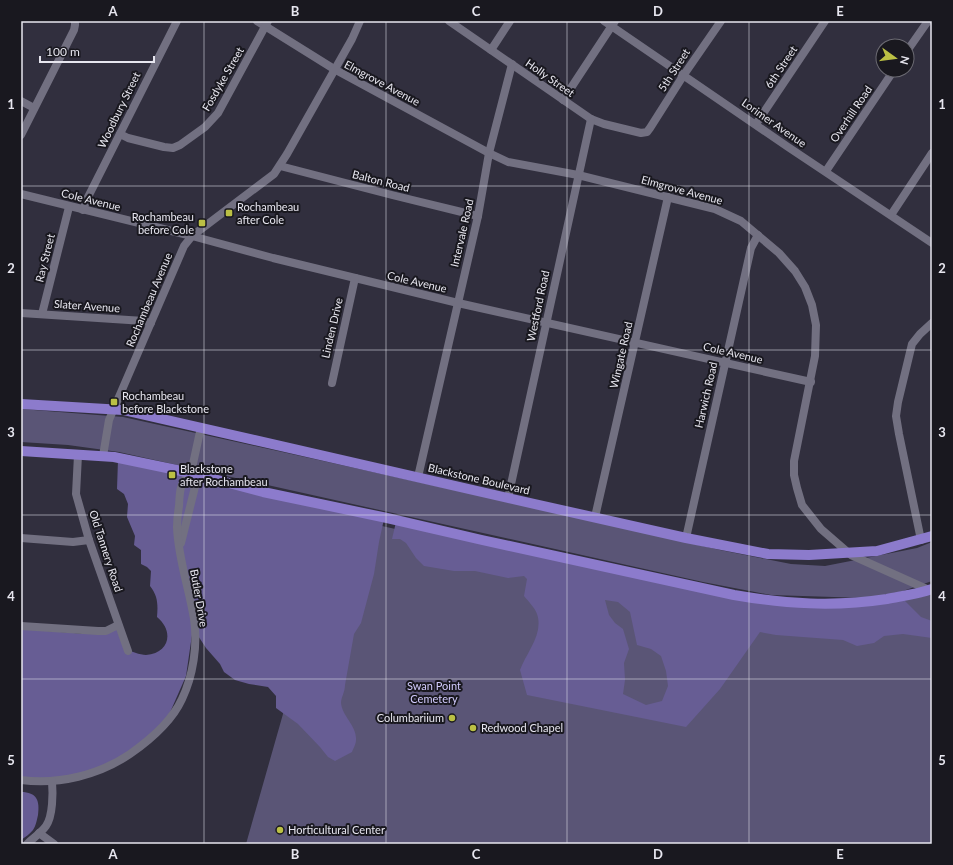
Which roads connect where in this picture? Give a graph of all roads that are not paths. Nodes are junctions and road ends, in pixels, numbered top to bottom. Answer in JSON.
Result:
{"nodes":[{"id":1,"x":75,"y":21,"type":"edge"},
{"id":2,"x":177,"y":21,"type":"edge"},
{"id":3,"x":257,"y":21,"type":"edge"},
{"id":4,"x":360,"y":21,"type":"edge"},
{"id":5,"x":449,"y":21,"type":"edge"},
{"id":6,"x":510,"y":21,"type":"edge"},
{"id":7,"x":604,"y":21,"type":"edge"},
{"id":8,"x":721,"y":21,"type":"edge"},
{"id":9,"x":825,"y":21,"type":"edge"},
{"id":10,"x":928,"y":21,"type":"edge"},
{"id":11,"x":267,"y":24,"type":"edge"},
{"id":12,"x":614,"y":24,"type":"edge"},
{"id":13,"x":915,"y":40,"type":"edge"},
{"id":14,"x":491,"y":50,"type":"junction"},
{"id":15,"x":512,"y":64,"type":"junction"},
{"id":16,"x":334,"y":70,"type":"junction"},
{"id":17,"x":683,"y":76,"type":"junction"},
{"id":18,"x":889,"y":78,"type":"edge"},
{"id":19,"x":563,"y":100,"type":"junction"},
{"id":20,"x":21,"y":101,"type":"edge"},
{"id":21,"x":34,"y":108,"type":"junction"},
{"id":22,"x":591,"y":119,"type":"junction"},
{"id":23,"x":756,"y":124,"type":"junction"},
{"id":24,"x":647,"y":132,"type":"joint"},
{"id":25,"x":120,"y":134,"type":"junction"},
{"id":26,"x":21,"y":135,"type":"edge"},
{"id":27,"x":490,"y":153,"type":"junction"},
{"id":28,"x":932,"y":153,"type":"edge"},
{"id":29,"x":280,"y":166,"type":"junction"},
{"id":30,"x":826,"y":171,"type":"junction"},
{"id":31,"x":578,"y":174,"type":"junction"},
{"id":32,"x":21,"y":194,"type":"edge"},
{"id":33,"x":668,"y":197,"type":"junction"},
{"id":34,"x":69,"y":207,"type":"junction"},
{"id":35,"x":84,"y":210,"type":"junction"},
{"id":36,"x":891,"y":215,"type":"junction"},
{"id":37,"x":478,"y":216,"type":"junction"},
{"id":38,"x":758,"y":235,"type":"junction"},
{"id":39,"x":192,"y":236,"type":"junction"},
{"id":40,"x":932,"y":243,"type":"edge"},
{"id":41,"x":355,"y":278,"type":"junction"},
{"id":42,"x":458,"y":303,"type":"junction"},
{"id":43,"x":21,"y":313,"type":"edge"},
{"id":44,"x":42,"y":314,"type":"junction"},
{"id":45,"x":546,"y":322,"type":"junction"},
{"id":46,"x":151,"y":323,"type":"junction"},
{"id":47,"x":932,"y":323,"type":"edge"},
{"id":48,"x":635,"y":342,"type":"junction"},
{"id":49,"x":725,"y":363,"type":"junction"},
{"id":50,"x":811,"y":382,"type":"junction"},
{"id":51,"x":332,"y":383,"type":"dead end"},
{"id":52,"x":21,"y":404,"type":"edge"},
{"id":53,"x":113,"y":409,"type":"junction"},
{"id":54,"x":201,"y":427,"type":"junction"},
{"id":55,"x":21,"y":451,"type":"edge"},
{"id":56,"x":78,"y":454,"type":"junction"},
{"id":57,"x":103,"y":456,"type":"junction"},
{"id":58,"x":191,"y":474,"type":"junction"},
{"id":59,"x":418,"y":477,"type":"junction"},
{"id":60,"x":508,"y":498,"type":"junction"},
{"id":61,"x":595,"y":517,"type":"junction"},
{"id":62,"x":932,"y":536,"type":"edge"},
{"id":63,"x":21,"y":538,"type":"edge"},
{"id":64,"x":686,"y":538,"type":"junction"},
{"id":65,"x":89,"y":540,"type":"junction"},
{"id":66,"x":921,"y":540,"type":"junction"},
{"id":67,"x":180,"y":548,"type":"junction"},
{"id":68,"x":848,"y":553,"type":"junction"},
{"id":69,"x":930,"y":589,"type":"edge"},
{"id":70,"x":118,"y":625,"type":"junction"},
{"id":71,"x":21,"y":626,"type":"edge"},
{"id":72,"x":128,"y":651,"type":"dead end"},
{"id":73,"x":21,"y":780,"type":"edge"},
{"id":74,"x":52,"y":781,"type":"junction"},
{"id":75,"x":39,"y":833,"type":"junction"},
{"id":76,"x":27,"y":844,"type":"edge"},
{"id":77,"x":54,"y":844,"type":"edge"}],
"edges":[{"from":1,"to":21,"type":"street"},
{"from":2,"to":25,"type":"street","name":"Woodbury Street"},
{"from":3,"to":11,"type":"street","name":"Elmgrove Avenue"},
{"from":4,"to":16,"type":"street","name":"Rochambeau Avenue"},
{"from":5,"to":14,"type":"street","name":"Holly Street"},
{"from":6,"to":14,"type":"street"},
{"from":7,"to":12,"type":"street","name":"Lorimer Avenue"},
{"from":8,"to":17,"type":"street","name":"5th Street"},
{"from":9,"to":23,"type":"street","name":"6th Street"},
{"from":10,"to":13,"type":"street"},
{"from":11,"to":16,"type":"street","name":"Elmgrove Avenue"},
{"from":11,"to":25,"type":"street","name":"Fosdyke Street"},
{"from":12,"to":17,"type":"street","name":"Lorimer Avenue"},
{"from":12,"to":19,"type":"street"},
{"from":14,"to":15,"type":"street","name":"Holly Street"},
{"from":15,"to":19,"type":"street","name":"Holly Street"},
{"from":15,"to":27,"type":"street","name":"Intervale Road"},
{"from":16,"to":27,"type":"street","name":"Elmgrove Avenue"},
{"from":16,"to":29,"type":"street","name":"Rochambeau Avenue"},
{"from":17,"to":23,"type":"street","name":"Lorimer Avenue"},
{"from":17,"to":24,"type":"street","name":"5th Street"},
{"from":18,"to":30,"type":"street","name":"Overhill Road"},
{"from":19,"to":22,"type":"street","name":"Holly Street"},
{"from":20,"to":21,"type":"street"},
{"from":21,"to":26,"type":"street"},
{"from":22,"to":24,"type":"street","name":"Holly Street"},
{"from":22,"to":31,"type":"street","name":"Westford Road"},
{"from":23,"to":30,"type":"street","name":"Lorimer Avenue"},
{"from":25,"to":35,"type":"street","name":"Woodbury Street"},
{"from":27,"to":31,"type":"street","name":"Elmgrove Avenue"},
{"from":27,"to":37,"type":"street","name":"Intervale Road"},
{"from":28,"to":36,"type":"street"},
{"from":29,"to":37,"type":"street","name":"Balton Road"},
{"from":29,"to":39,"type":"street","name":"Rochambeau Avenue"},
{"from":30,"to":36,"type":"street","name":"Lorimer Avenue"},
{"from":31,"to":33,"type":"street","name":"Elmgrove Avenue"},
{"from":31,"to":45,"type":"street","name":"Westford Road"},
{"from":32,"to":34,"type":"street","name":"Cole Avenue"},
{"from":33,"to":38,"type":"street","name":"Elmgrove Avenue"},
{"from":33,"to":48,"type":"street","name":"Wingate Road"},
{"from":34,"to":35,"type":"street","name":"Cole Avenue"},
{"from":34,"to":44,"type":"street","name":"Ray Street"},
{"from":35,"to":39,"type":"street","name":"Cole Avenue"},
{"from":36,"to":40,"type":"street","name":"Lorimer Avenue"},
{"from":37,"to":42,"type":"street","name":"Intervale Road"},
{"from":38,"to":49,"type":"street","name":"Harwich Road"},
{"from":38,"to":50,"type":"street","name":"Elmgrove Avenue"},
{"from":39,"to":41,"type":"street","name":"Cole Avenue"},
{"from":39,"to":46,"type":"street","name":"Rochambeau Avenue"},
{"from":41,"to":42,"type":"street","name":"Cole Avenue"},
{"from":41,"to":51,"type":"street","name":"Linden Drive"},
{"from":42,"to":45,"type":"street","name":"Cole Avenue"},
{"from":42,"to":59,"type":"street","name":"Intervale Road"},
{"from":43,"to":44,"type":"street","name":"Slater Avenue"},
{"from":44,"to":46,"type":"street","name":"Slater Avenue"},
{"from":45,"to":48,"type":"street","name":"Cole Avenue"},
{"from":45,"to":60,"type":"street","name":"Westford Road"},
{"from":46,"to":53,"type":"street","name":"Rochambeau Avenue"},
{"from":47,"to":66,"type":"street"},
{"from":48,"to":49,"type":"street","name":"Cole Avenue"},
{"from":48,"to":61,"type":"street","name":"Wingate Road"},
{"from":49,"to":50,"type":"street","name":"Cole Avenue"},
{"from":49,"to":64,"type":"street","name":"Harwich Road"},
{"from":50,"to":68,"type":"street","name":"Elmgrove Avenue"},
{"from":52,"to":53,"type":"main road","name":"Blackstone Boulevard"},
{"from":53,"to":54,"type":"main road","name":"Blackstone Boulevard"},
{"from":53,"to":57,"type":"street","name":"Rochambeau Avenue"},
{"from":54,"to":58,"type":"street","name":"Butler Drive"},
{"from":54,"to":59,"type":"main road","name":"Blackstone Boulevard"},
{"from":55,"to":56,"type":"main road"},
{"from":56,"to":57,"type":"main road"},
{"from":56,"to":65,"type":"street","name":"Old Tannery Road"},
{"from":57,"to":58,"type":"main road"},
{"from":58,"to":67,"type":"street","name":"Butler Drive"},
{"from":58,"to":67,"type":"street","name":"Butler Drive"},
{"from":58,"to":69,"type":"main road"},
{"from":59,"to":60,"type":"main road","name":"Blackstone Boulevard"},
{"from":60,"to":61,"type":"main road","name":"Blackstone Boulevard"},
{"from":61,"to":64,"type":"main road","name":"Blackstone Boulevard"},
{"from":62,"to":66,"type":"main road","name":"Blackstone Boulevard"},
{"from":63,"to":65,"type":"street"},
{"from":64,"to":68,"type":"main road","name":"Blackstone Boulevard"},
{"from":65,"to":70,"type":"street","name":"Old Tannery Road"},
{"from":66,"to":68,"type":"main road","name":"Blackstone Boulevard"},
{"from":67,"to":74,"type":"street","name":"Butler Drive"},
{"from":68,"to":69,"type":"street","name":"Elmgrove Avenue"},
{"from":70,"to":71,"type":"street"},
{"from":70,"to":72,"type":"street","name":"Old Tannery Road"},
{"from":73,"to":74,"type":"street","name":"Butler Drive"},
{"from":74,"to":75,"type":"street"},
{"from":75,"to":76,"type":"street"},
{"from":75,"to":77,"type":"street"}]}
